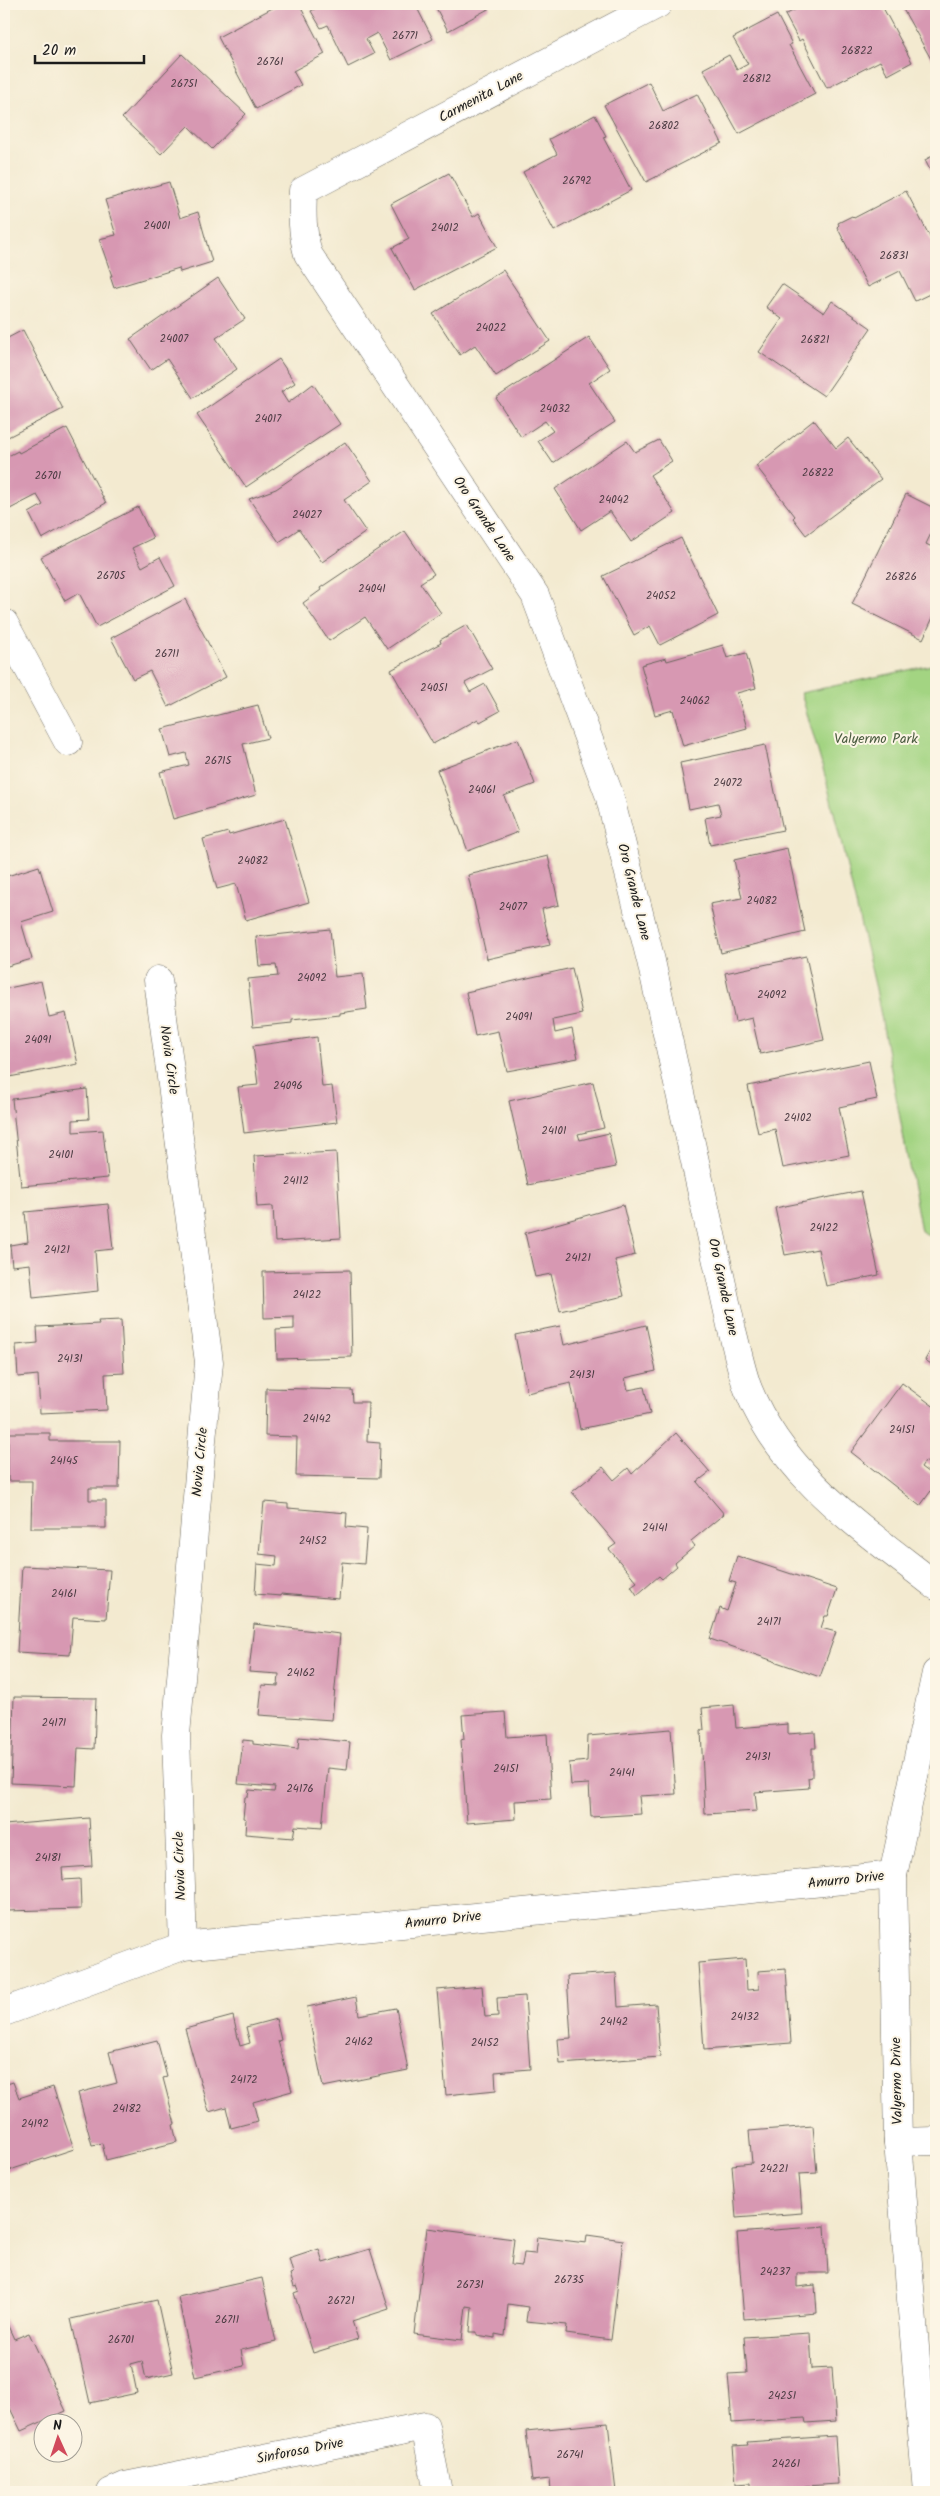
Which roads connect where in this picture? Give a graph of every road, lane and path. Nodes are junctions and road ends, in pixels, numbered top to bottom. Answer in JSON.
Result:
{"nodes":[{"id":1,"x":658,"y":4,"type":"edge"},
{"id":2,"x":303,"y":191,"type":"joint"},
{"id":3,"x":4,"y":623,"type":"edge"},
{"id":4,"x":68,"y":742,"type":"dead end"},
{"id":5,"x":158,"y":980,"type":"dead end"},
{"id":6,"x":936,"y":1586,"type":"edge"},
{"id":7,"x":936,"y":1673,"type":"edge"},
{"id":8,"x":893,"y":1875,"type":"junction"},
{"id":9,"x":183,"y":1946,"type":"junction"},
{"id":10,"x":4,"y":2012,"type":"edge"},
{"id":11,"x":936,"y":2141,"type":"edge"},
{"id":12,"x":898,"y":2142,"type":"junction"},
{"id":13,"x":111,"y":2492,"type":"edge"},
{"id":14,"x":438,"y":2492,"type":"edge"},
{"id":15,"x":927,"y":2492,"type":"edge"}],
"edges":[{"from":1,"to":2,"type":"street","name":"Carmenita Lane"},
{"from":2,"to":6,"type":"street","name":"Oro Grande Lane"},
{"from":3,"to":4,"type":"street"},
{"from":5,"to":9,"type":"street","name":"Novia Circle"},
{"from":7,"to":8,"type":"street","name":"Valyermo Drive"},
{"from":8,"to":9,"type":"street","name":"Amurro Drive"},
{"from":8,"to":12,"type":"street","name":"Valyermo Drive"},
{"from":9,"to":10,"type":"street","name":"Amurro Drive"},
{"from":11,"to":12,"type":"street"},
{"from":12,"to":15,"type":"street","name":"Valyermo Drive"},
{"from":13,"to":14,"type":"street","name":"Sinforosa Drive"}]}
